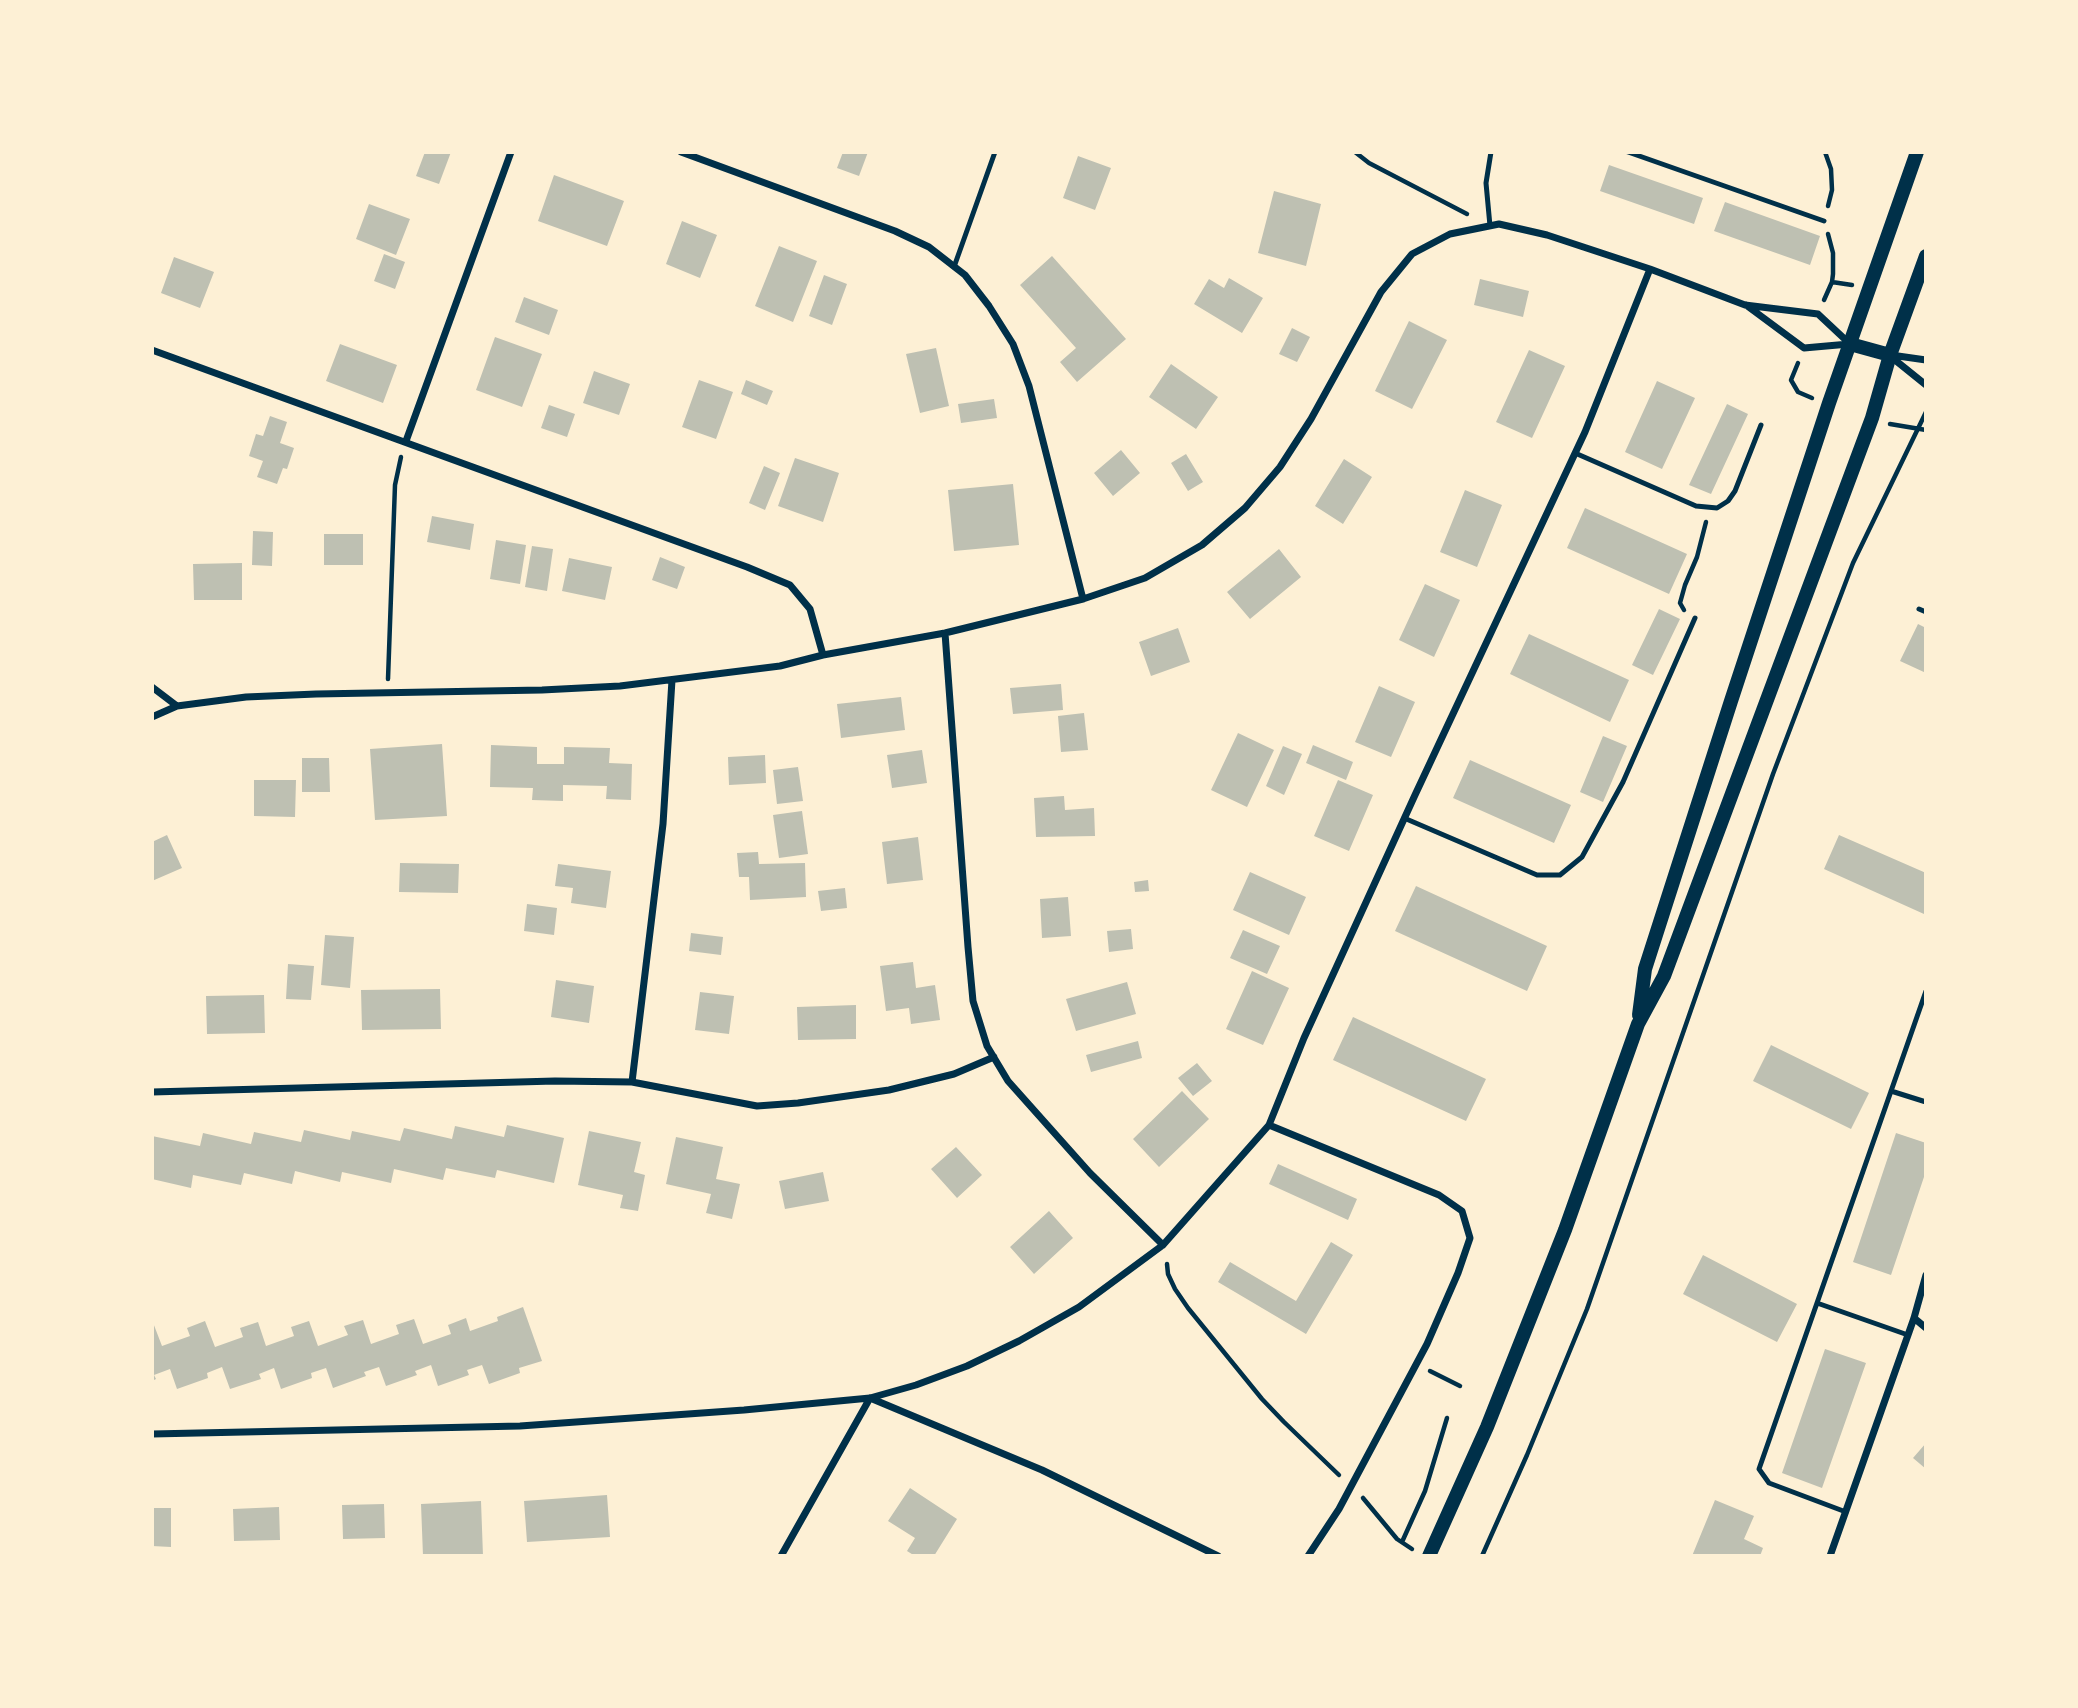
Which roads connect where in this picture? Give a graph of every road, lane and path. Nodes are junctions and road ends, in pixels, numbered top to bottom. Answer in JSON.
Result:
{"nodes":[{"id":1,"x":511,"y":152,"type":"edge"},
{"id":2,"x":681,"y":152,"type":"edge"},
{"id":3,"x":995,"y":152,"type":"edge"},
{"id":4,"x":1355,"y":152,"type":"edge"},
{"id":5,"x":1491,"y":152,"type":"edge"},
{"id":6,"x":1628,"y":152,"type":"edge"},
{"id":7,"x":1917,"y":152,"type":"edge"},
{"id":8,"x":1824,"y":221,"type":"dead end"},
{"id":9,"x":1487,"y":226,"type":"junction"},
{"id":10,"x":1926,"y":256,"type":"edge"},
{"id":11,"x":954,"y":267,"type":"junction"},
{"id":12,"x":1650,"y":269,"type":"junction"},
{"id":13,"x":1833,"y":274,"type":"dead end"},
{"id":14,"x":1850,"y":284,"type":"dead end"},
{"id":15,"x":1745,"y":305,"type":"junction"},
{"id":16,"x":1850,"y":344,"type":"junction"},
{"id":17,"x":152,"y":350,"type":"edge"},
{"id":18,"x":1890,"y":355,"type":"junction"},
{"id":19,"x":1926,"y":360,"type":"edge"},
{"id":20,"x":1791,"y":380,"type":"dead end"},
{"id":21,"x":1926,"y":385,"type":"edge"},
{"id":22,"x":1808,"y":397,"type":"dead end"},
{"id":23,"x":1926,"y":412,"type":"edge"},
{"id":24,"x":1761,"y":425,"type":"dead end"},
{"id":25,"x":1892,"y":425,"type":"dead end"},
{"id":26,"x":1919,"y":429,"type":"junction"},
{"id":27,"x":1926,"y":430,"type":"edge"},
{"id":28,"x":406,"y":441,"type":"junction"},
{"id":29,"x":1575,"y":453,"type":"junction"},
{"id":30,"x":1709,"y":508,"type":"junction"},
{"id":31,"x":1083,"y":599,"type":"junction"},
{"id":32,"x":1919,"y":609,"type":"dead end"},
{"id":33,"x":1926,"y":612,"type":"edge"},
{"id":34,"x":1695,"y":618,"type":"joint"},
{"id":35,"x":945,"y":633,"type":"junction"},
{"id":36,"x":823,"y":654,"type":"junction"},
{"id":37,"x":672,"y":680,"type":"junction"},
{"id":38,"x":152,"y":687,"type":"edge"},
{"id":39,"x":388,"y":693,"type":"junction"},
{"id":40,"x":177,"y":706,"type":"junction"},
{"id":41,"x":152,"y":718,"type":"edge"},
{"id":42,"x":1404,"y":818,"type":"junction"},
{"id":43,"x":1926,"y":991,"type":"edge"},
{"id":44,"x":1638,"y":1024,"type":"junction"},
{"id":45,"x":994,"y":1057,"type":"junction"},
{"id":46,"x":632,"y":1082,"type":"junction"},
{"id":47,"x":1891,"y":1091,"type":"junction"},
{"id":48,"x":152,"y":1093,"type":"edge"},
{"id":49,"x":1926,"y":1102,"type":"edge"},
{"id":50,"x":1269,"y":1125,"type":"junction"},
{"id":51,"x":1163,"y":1245,"type":"junction"},
{"id":52,"x":1926,"y":1275,"type":"edge"},
{"id":53,"x":1817,"y":1303,"type":"junction"},
{"id":54,"x":1914,"y":1318,"type":"junction"},
{"id":55,"x":1926,"y":1328,"type":"edge"},
{"id":56,"x":1908,"y":1335,"type":"junction"},
{"id":57,"x":1416,"y":1364,"type":"junction"},
{"id":58,"x":1460,"y":1387,"type":"dead end"},
{"id":59,"x":870,"y":1398,"type":"junction"},
{"id":60,"x":1447,"y":1418,"type":"dead end"},
{"id":61,"x":152,"y":1434,"type":"edge"},
{"id":62,"x":1352,"y":1486,"type":"junction"},
{"id":63,"x":1846,"y":1512,"type":"junction"},
{"id":64,"x":1402,"y":1542,"type":"junction"},
{"id":65,"x":781,"y":1556,"type":"edge"},
{"id":66,"x":1218,"y":1556,"type":"edge"},
{"id":67,"x":1308,"y":1556,"type":"edge"},
{"id":68,"x":1429,"y":1556,"type":"edge"},
{"id":69,"x":1482,"y":1556,"type":"edge"},
{"id":70,"x":1830,"y":1556,"type":"edge"}],
"edges":[{"from":1,"to":28,"type":"street"},
{"from":2,"to":11,"type":"street"},
{"from":3,"to":11,"type":"lane"},
{"from":4,"to":9,"type":"path"},
{"from":5,"to":9,"type":"lane"},
{"from":6,"to":8,"type":"lane"},
{"from":7,"to":16,"type":"main road"},
{"from":9,"to":12,"type":"street"},
{"from":9,"to":31,"type":"street"},
{"from":10,"to":18,"type":"main road"},
{"from":11,"to":31,"type":"street"},
{"from":12,"to":15,"type":"street"},
{"from":12,"to":29,"type":"street"},
{"from":13,"to":14,"type":"path"},
{"from":15,"to":16,"type":"street"},
{"from":15,"to":16,"type":"street"},
{"from":16,"to":18,"type":"main road"},
{"from":16,"to":44,"type":"main road"},
{"from":17,"to":28,"type":"street"},
{"from":18,"to":19,"type":"street"},
{"from":18,"to":21,"type":"street"},
{"from":18,"to":44,"type":"main road"},
{"from":20,"to":22,"type":"path"},
{"from":23,"to":26,"type":"path"},
{"from":24,"to":30,"type":"lane"},
{"from":25,"to":26,"type":"path"},
{"from":26,"to":27,"type":"path"},
{"from":26,"to":69,"type":"path"},
{"from":28,"to":36,"type":"street"},
{"from":28,"to":39,"type":"path"},
{"from":29,"to":30,"type":"lane"},
{"from":29,"to":42,"type":"street"},
{"from":30,"to":34,"type":"path"},
{"from":31,"to":35,"type":"street"},
{"from":32,"to":33,"type":"lane"},
{"from":34,"to":42,"type":"lane"},
{"from":35,"to":36,"type":"street"},
{"from":35,"to":45,"type":"street"},
{"from":36,"to":37,"type":"street"},
{"from":37,"to":39,"type":"street"},
{"from":37,"to":46,"type":"street"},
{"from":38,"to":40,"type":"street"},
{"from":39,"to":40,"type":"street"},
{"from":40,"to":41,"type":"street"},
{"from":42,"to":50,"type":"street"},
{"from":43,"to":47,"type":"lane"},
{"from":44,"to":68,"type":"main road"},
{"from":45,"to":46,"type":"street"},
{"from":45,"to":51,"type":"street"},
{"from":46,"to":48,"type":"street"},
{"from":47,"to":49,"type":"lane"},
{"from":47,"to":53,"type":"lane"},
{"from":50,"to":51,"type":"street"},
{"from":50,"to":57,"type":"street"},
{"from":51,"to":59,"type":"street"},
{"from":51,"to":62,"type":"path"},
{"from":52,"to":54,"type":"street"},
{"from":53,"to":56,"type":"lane"},
{"from":53,"to":63,"type":"lane"},
{"from":54,"to":55,"type":"street"},
{"from":54,"to":56,"type":"street"},
{"from":56,"to":63,"type":"street"},
{"from":57,"to":58,"type":"path"},
{"from":57,"to":62,"type":"street"},
{"from":59,"to":61,"type":"street"},
{"from":59,"to":65,"type":"street"},
{"from":59,"to":66,"type":"street"},
{"from":60,"to":64,"type":"path"},
{"from":62,"to":64,"type":"path"},
{"from":62,"to":67,"type":"street"},
{"from":63,"to":70,"type":"street"},
{"from":64,"to":68,"type":"path"}]}
